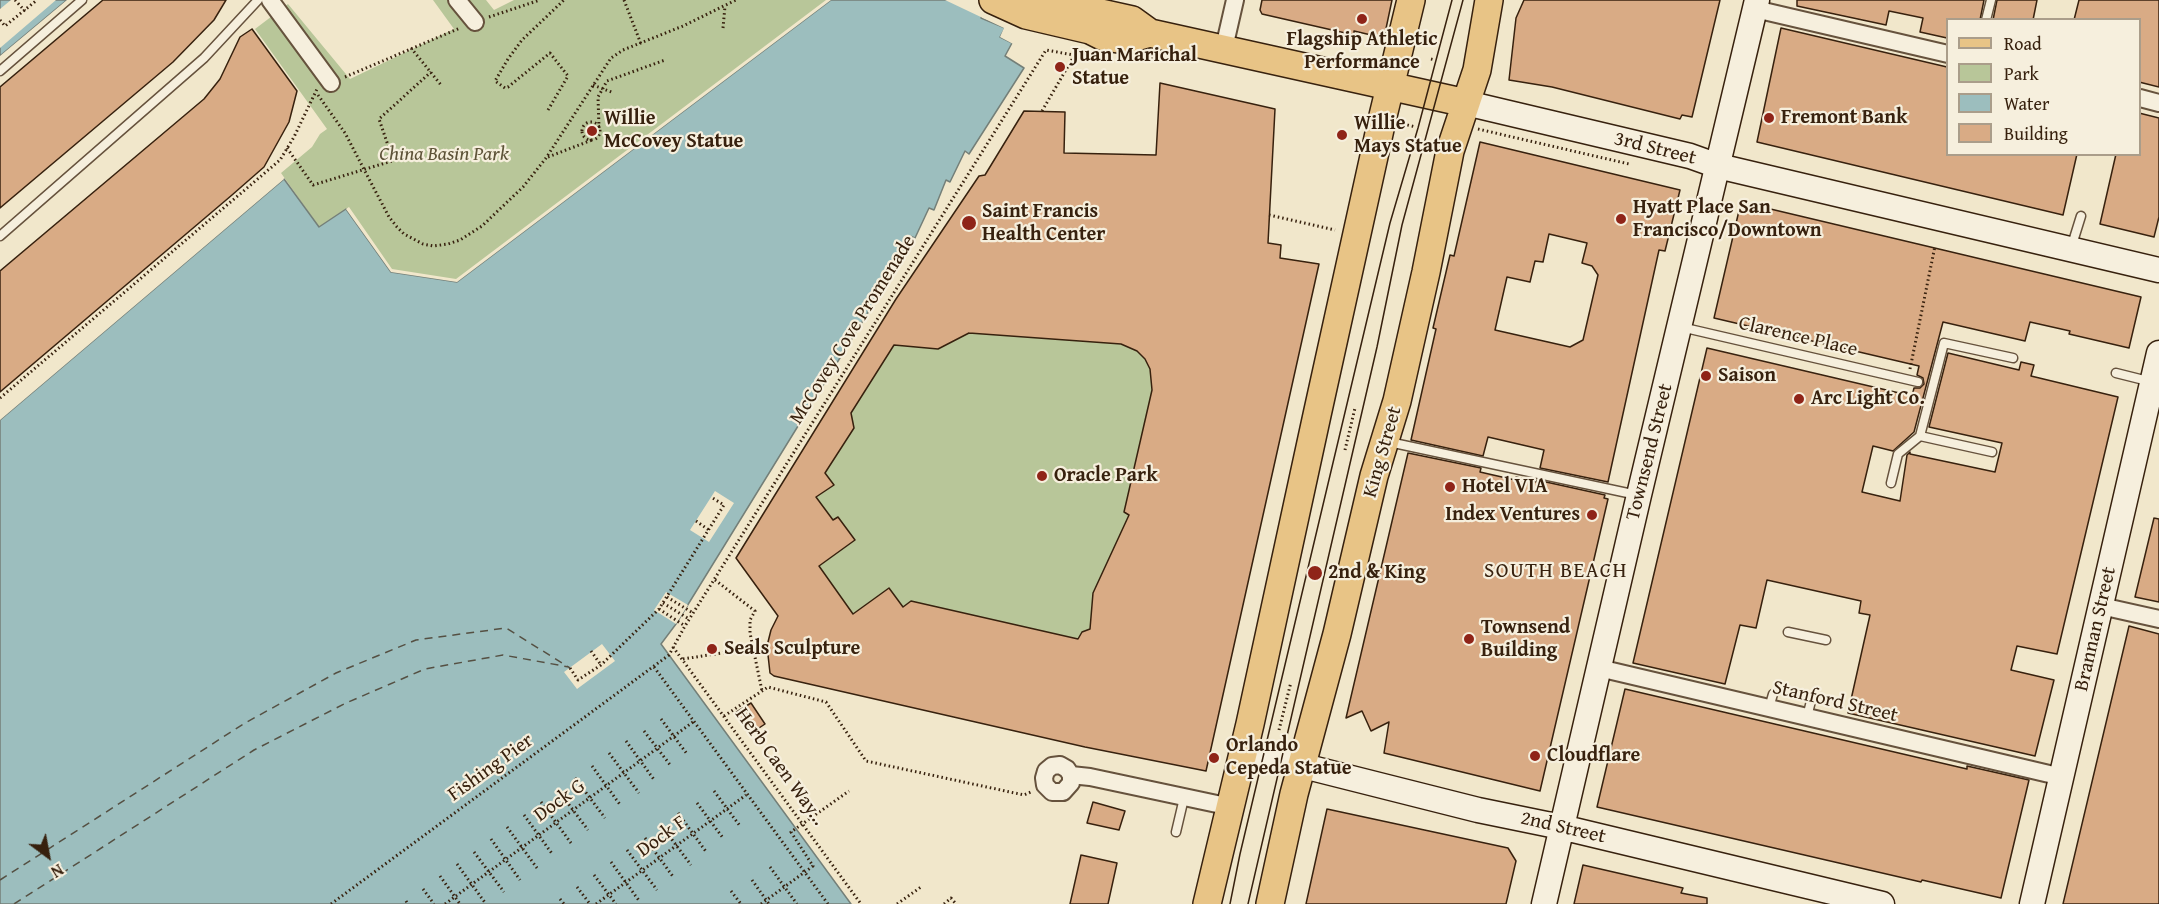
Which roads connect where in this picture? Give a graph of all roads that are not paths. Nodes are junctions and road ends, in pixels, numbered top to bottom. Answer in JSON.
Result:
{"nodes":[{"id":1,"x":82,"y":0,"type":"edge"},
{"id":2,"x":258,"y":0,"type":"edge"},
{"id":3,"x":270,"y":0,"type":"edge"},
{"id":4,"x":457,"y":0,"type":"edge"},
{"id":5,"x":993,"y":0,"type":"edge"},
{"id":6,"x":1027,"y":0,"type":"edge"},
{"id":7,"x":1235,"y":0,"type":"edge"},
{"id":8,"x":1411,"y":0,"type":"edge"},
{"id":9,"x":1489,"y":0,"type":"edge"},
{"id":10,"x":1991,"y":0,"type":"edge"},
{"id":11,"x":1087,"y":5,"type":"edge"},
{"id":12,"x":1756,"y":5,"type":"edge"},
{"id":13,"x":1986,"y":18,"type":"edge"},
{"id":14,"x":475,"y":22,"type":"road end"},
{"id":15,"x":1150,"y":33,"type":"junction"},
{"id":16,"x":1224,"y":48,"type":"junction"},
{"id":17,"x":1946,"y":54,"type":"edge"},
{"id":18,"x":0,"y":71,"type":"edge"},
{"id":19,"x":332,"y":83,"type":"road end"},
{"id":20,"x":1390,"y":85,"type":"junction"},
{"id":21,"x":2141,"y":98,"type":"edge"},
{"id":22,"x":1466,"y":103,"type":"junction"},
{"id":23,"x":2159,"y":103,"type":"edge"},
{"id":24,"x":1718,"y":166,"type":"junction"},
{"id":25,"x":2081,"y":216,"type":"dead end"},
{"id":26,"x":0,"y":236,"type":"edge"},
{"id":27,"x":2071,"y":249,"type":"junction"},
{"id":28,"x":2159,"y":270,"type":"edge"},
{"id":29,"x":1680,"y":327,"type":"junction"},
{"id":30,"x":2159,"y":353,"type":"edge"},
{"id":31,"x":2013,"y":358,"type":"dead end"},
{"id":32,"x":2116,"y":373,"type":"dead end"},
{"id":33,"x":2152,"y":382,"type":"junction"},
{"id":34,"x":1925,"y":384,"type":"junction"},
{"id":35,"x":1920,"y":436,"type":"junction"},
{"id":36,"x":1386,"y":441,"type":"junction"},
{"id":37,"x":1992,"y":452,"type":"dead end"},
{"id":38,"x":1891,"y":483,"type":"dead end"},
{"id":39,"x":1639,"y":495,"type":"junction"},
{"id":40,"x":2101,"y":606,"type":"junction"},
{"id":41,"x":2159,"y":619,"type":"edge"},
{"id":42,"x":1788,"y":632,"type":"dead end"},
{"id":43,"x":1826,"y":640,"type":"dead end"},
{"id":44,"x":1599,"y":668,"type":"junction"},
{"id":45,"x":1812,"y":696,"type":"dead end"},
{"id":46,"x":1808,"y":717,"type":"junction"},
{"id":47,"x":1244,"y":752,"type":"junction"},
{"id":48,"x":1302,"y":766,"type":"junction"},
{"id":49,"x":2062,"y":777,"type":"junction"},
{"id":50,"x":1045,"y":785,"type":"road end"},
{"id":51,"x":1184,"y":798,"type":"junction"},
{"id":52,"x":1230,"y":807,"type":"junction"},
{"id":53,"x":1561,"y":827,"type":"junction"},
{"id":54,"x":1176,"y":832,"type":"dead end"},
{"id":55,"x":1207,"y":904,"type":"edge"},
{"id":56,"x":1270,"y":904,"type":"edge"},
{"id":57,"x":1544,"y":904,"type":"edge"},
{"id":58,"x":1882,"y":904,"type":"edge"},
{"id":59,"x":2032,"y":904,"type":"edge"}],
"edges":[{"from":1,"to":18,"type":"lane"},
{"from":2,"to":26,"type":"lane"},
{"from":3,"to":19,"type":"street"},
{"from":4,"to":14,"type":"street"},
{"from":5,"to":15,"type":"main road","name":"3rd Street"},
{"from":6,"to":11,"type":"main road","name":"3rd Street"},
{"from":7,"to":16,"type":"street"},
{"from":8,"to":20,"type":"main road"},
{"from":9,"to":22,"type":"main road","name":"King Street"},
{"from":10,"to":13,"type":"lane"},
{"from":11,"to":15,"type":"main road","name":"3rd Street"},
{"from":12,"to":17,"type":"street"},
{"from":12,"to":24,"type":"street","name":"Townsend Street"},
{"from":15,"to":16,"type":"main road","name":"3rd Street"},
{"from":16,"to":20,"type":"main road","name":"3rd Street"},
{"from":20,"to":22,"type":"main road","name":"3rd Street"},
{"from":20,"to":47,"type":"main road"},
{"from":21,"to":23,"type":"street"},
{"from":22,"to":24,"type":"street","name":"3rd Street"},
{"from":22,"to":36,"type":"main road","name":"King Street"},
{"from":24,"to":27,"type":"street","name":"3rd Street"},
{"from":24,"to":29,"type":"street","name":"Townsend Street"},
{"from":25,"to":27,"type":"lane"},
{"from":27,"to":28,"type":"street","name":"3rd Street"},
{"from":29,"to":34,"type":"lane","name":"Clarence Place"},
{"from":29,"to":39,"type":"street","name":"Townsend Street"},
{"from":30,"to":33,"type":"street","name":"Brannan Street"},
{"from":31,"to":34,"type":"lane"},
{"from":32,"to":33,"type":"lane"},
{"from":33,"to":40,"type":"street","name":"Brannan Street"},
{"from":34,"to":35,"type":"lane"},
{"from":35,"to":37,"type":"lane"},
{"from":35,"to":38,"type":"lane"},
{"from":36,"to":39,"type":"lane"},
{"from":36,"to":48,"type":"main road","name":"King Street"},
{"from":39,"to":44,"type":"street","name":"Townsend Street"},
{"from":40,"to":41,"type":"street"},
{"from":40,"to":49,"type":"street","name":"Brannan Street"},
{"from":42,"to":43,"type":"lane"},
{"from":44,"to":46,"type":"street","name":"Stanford Street"},
{"from":44,"to":53,"type":"street","name":"Townsend Street"},
{"from":45,"to":46,"type":"lane"},
{"from":46,"to":49,"type":"street","name":"Stanford Street"},
{"from":47,"to":48,"type":"street","name":"2nd Street"},
{"from":47,"to":52,"type":"main road"},
{"from":48,"to":53,"type":"street","name":"2nd Street"},
{"from":48,"to":56,"type":"main road","name":"King Street"},
{"from":49,"to":59,"type":"street","name":"Brannan Street"},
{"from":50,"to":51,"type":"street"},
{"from":51,"to":52,"type":"street"},
{"from":51,"to":54,"type":"lane"},
{"from":52,"to":55,"type":"main road"},
{"from":53,"to":57,"type":"street","name":"Townsend Street"},
{"from":53,"to":58,"type":"street","name":"2nd Street"}]}
